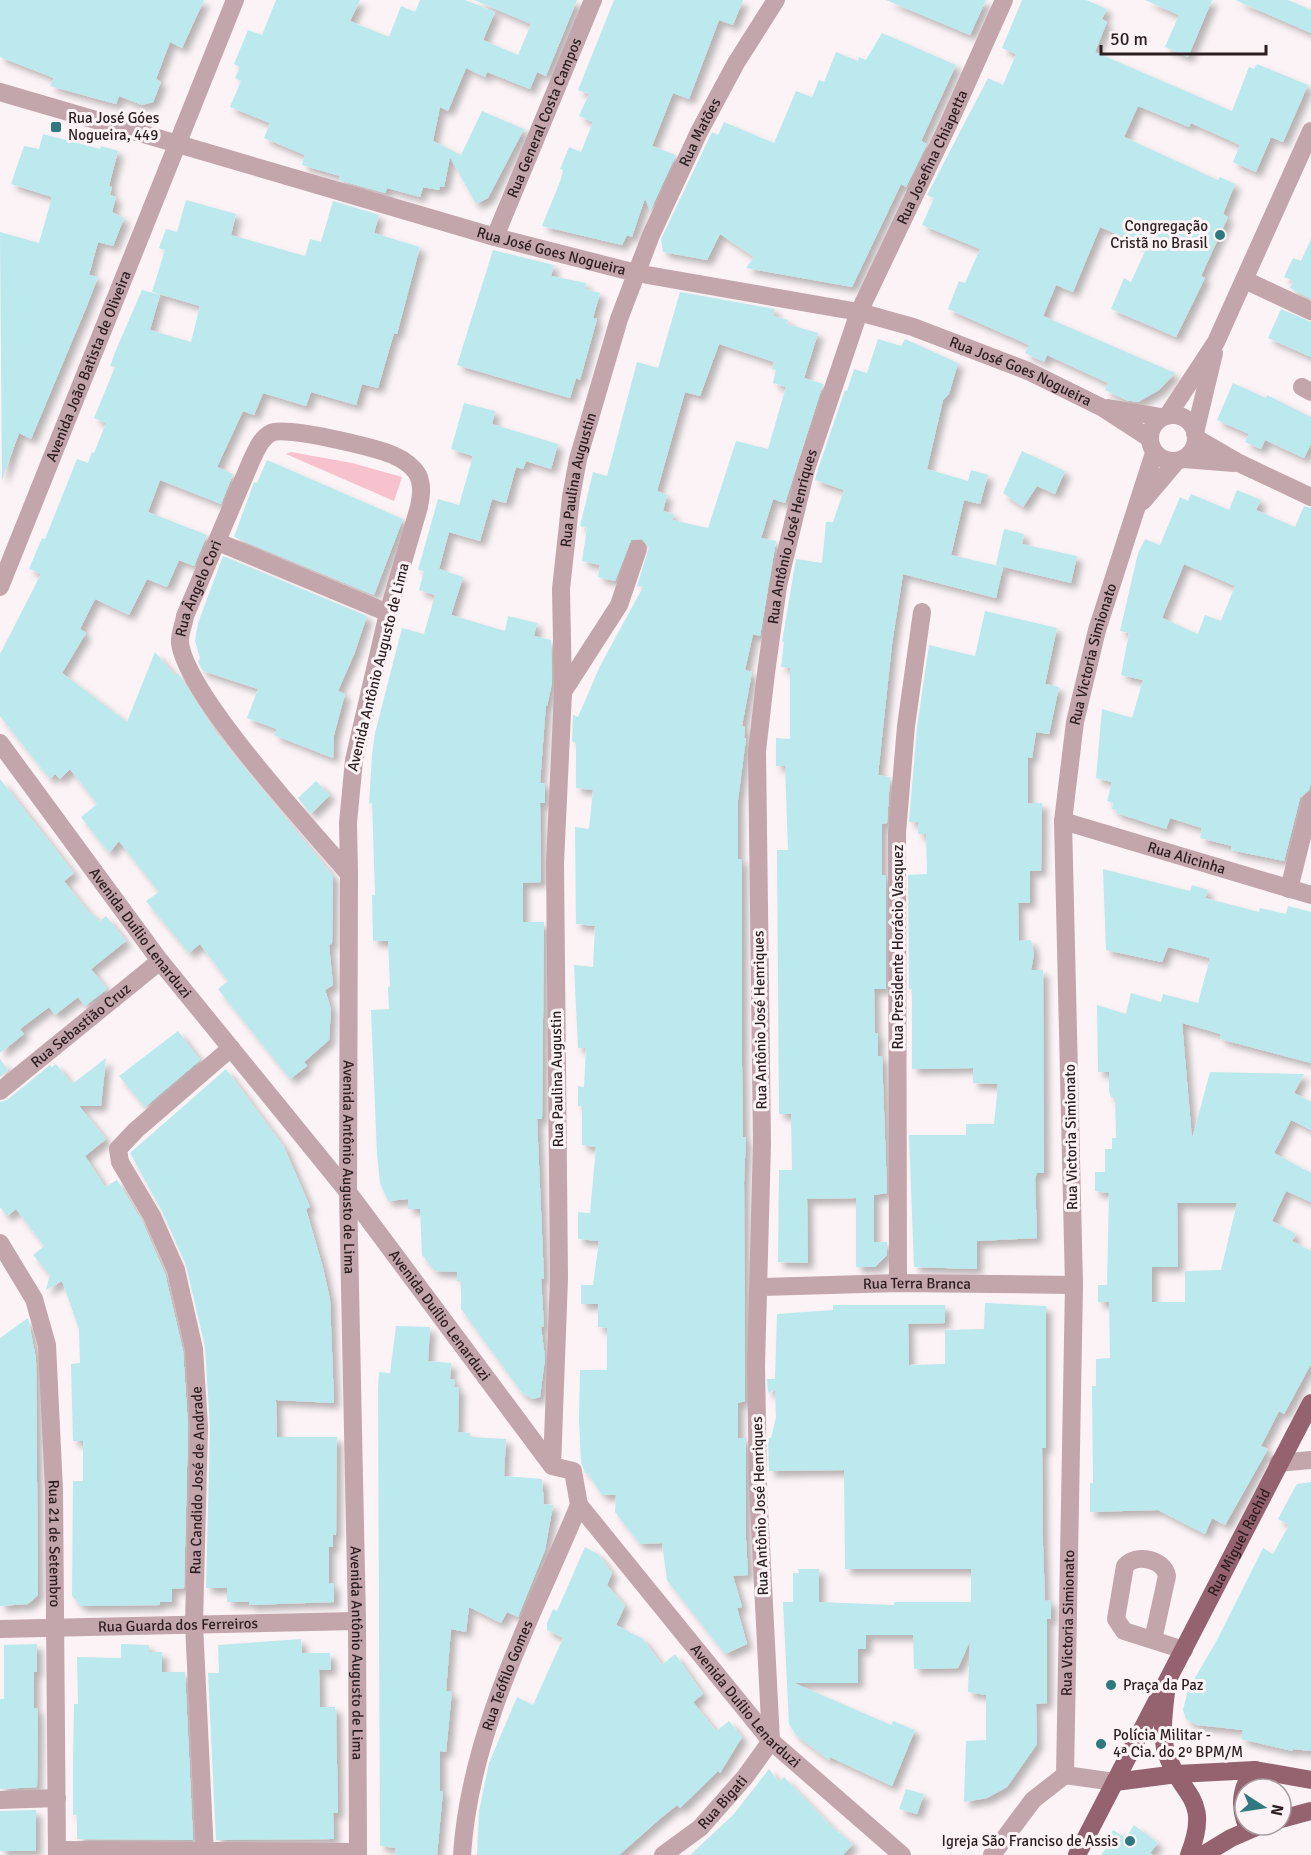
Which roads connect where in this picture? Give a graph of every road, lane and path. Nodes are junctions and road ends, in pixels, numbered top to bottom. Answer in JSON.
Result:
{"nodes":[{"id":1,"x":235,"y":0,"type":"edge"},
{"id":2,"x":593,"y":0,"type":"edge"},
{"id":3,"x":776,"y":0,"type":"edge"},
{"id":4,"x":1004,"y":0,"type":"edge"},
{"id":5,"x":0,"y":92,"type":"edge"},
{"id":6,"x":1311,"y":131,"type":"edge"},
{"id":7,"x":176,"y":144,"type":"junction"},
{"id":8,"x":495,"y":237,"type":"junction"},
{"id":9,"x":636,"y":273,"type":"junction"},
{"id":10,"x":1245,"y":280,"type":"junction"},
{"id":11,"x":1311,"y":311,"type":"edge"},
{"id":12,"x":859,"y":312,"type":"junction"},
{"id":13,"x":1216,"y":342,"type":"junction"},
{"id":14,"x":1103,"y":408,"type":"junction"},
{"id":15,"x":1164,"y":416,"type":"junction"},
{"id":16,"x":1196,"y":435,"type":"junction"},
{"id":17,"x":1152,"y":446,"type":"junction"},
{"id":18,"x":1180,"y":460,"type":"junction"},
{"id":19,"x":1239,"y":463,"type":"junction"},
{"id":20,"x":422,"y":489,"type":"joint"},
{"id":21,"x":1309,"y":491,"type":"edge"},
{"id":22,"x":1136,"y":510,"type":"junction"},
{"id":23,"x":218,"y":542,"type":"junction"},
{"id":24,"x":639,"y":549,"type":"dead end"},
{"id":25,"x":0,"y":587,"type":"edge"},
{"id":26,"x":922,"y":612,"type":"dead end"},
{"id":27,"x":388,"y":613,"type":"junction"},
{"id":28,"x":563,"y":692,"type":"junction"},
{"id":29,"x":0,"y":743,"type":"edge"},
{"id":30,"x":1311,"y":801,"type":"edge"},
{"id":31,"x":1063,"y":821,"type":"junction"},
{"id":32,"x":348,"y":874,"type":"junction"},
{"id":33,"x":1289,"y":889,"type":"junction"},
{"id":34,"x":1311,"y":895,"type":"edge"},
{"id":35,"x":160,"y":961,"type":"junction"},
{"id":36,"x":231,"y":1048,"type":"junction"},
{"id":37,"x":0,"y":1091,"type":"edge"},
{"id":38,"x":348,"y":1192,"type":"junction"},
{"id":39,"x":0,"y":1243,"type":"edge"},
{"id":40,"x":898,"y":1283,"type":"junction"},
{"id":41,"x":1074,"y":1285,"type":"junction"},
{"id":42,"x":759,"y":1287,"type":"junction"},
{"id":43,"x":1311,"y":1403,"type":"edge"},
{"id":44,"x":1311,"y":1460,"type":"edge"},
{"id":45,"x":1278,"y":1463,"type":"junction"},
{"id":46,"x":552,"y":1466,"type":"junction"},
{"id":47,"x":579,"y":1505,"type":"junction"},
{"id":48,"x":357,"y":1621,"type":"junction"},
{"id":49,"x":194,"y":1624,"type":"junction"},
{"id":50,"x":56,"y":1627,"type":"junction"},
{"id":51,"x":0,"y":1629,"type":"edge"},
{"id":52,"x":1153,"y":1640,"type":"dead end"},
{"id":53,"x":1184,"y":1650,"type":"junction"},
{"id":54,"x":1168,"y":1682,"type":"junction"},
{"id":55,"x":771,"y":1741,"type":"junction"},
{"id":56,"x":1255,"y":1770,"type":"junction"},
{"id":57,"x":1065,"y":1774,"type":"junction"},
{"id":58,"x":1177,"y":1774,"type":"junction"},
{"id":59,"x":1248,"y":1777,"type":"edge"},
{"id":60,"x":1311,"y":1780,"type":"edge"},
{"id":61,"x":1115,"y":1782,"type":"junction"},
{"id":62,"x":57,"y":1798,"type":"junction"},
{"id":63,"x":0,"y":1800,"type":"edge"},
{"id":64,"x":1311,"y":1810,"type":"edge"},
{"id":65,"x":1293,"y":1815,"type":"edge"},
{"id":66,"x":1233,"y":1836,"type":"edge"},
{"id":67,"x":57,"y":1852,"type":"edge"},
{"id":68,"x":205,"y":1853,"type":"edge"},
{"id":69,"x":358,"y":1853,"type":"edge"},
{"id":70,"x":462,"y":1855,"type":"edge"},
{"id":71,"x":663,"y":1855,"type":"edge"},
{"id":72,"x":903,"y":1855,"type":"edge"},
{"id":73,"x":992,"y":1855,"type":"edge"},
{"id":74,"x":1077,"y":1855,"type":"edge"},
{"id":75,"x":1189,"y":1855,"type":"edge"},
{"id":76,"x":1203,"y":1855,"type":"edge"}],
"edges":[{"from":1,"to":7,"type":"street","name":"Avenida João Batista de Oliveira"},
{"from":2,"to":8,"type":"street","name":"Rua General Costa Campos"},
{"from":3,"to":9,"type":"street","name":"Rua Matões"},
{"from":4,"to":12,"type":"street","name":"Rua Josefina Chiapetta"},
{"from":5,"to":7,"type":"street","name":"Rua José Goes Nogueira"},
{"from":6,"to":10,"type":"street"},
{"from":7,"to":8,"type":"street","name":"Rua José Goes Nogueira"},
{"from":7,"to":25,"type":"street","name":"Avenida João Batista de Oliveira"},
{"from":8,"to":9,"type":"street","name":"Rua José Goes Nogueira"},
{"from":9,"to":12,"type":"street","name":"Rua José Goes Nogueira"},
{"from":9,"to":28,"type":"street","name":"Rua Paulina Augustin"},
{"from":10,"to":11,"type":"street"},
{"from":10,"to":13,"type":"street"},
{"from":12,"to":14,"type":"street","name":"Rua José Goes Nogueira"},
{"from":12,"to":42,"type":"street","name":"Rua Antônio José Henriques"},
{"from":13,"to":15,"type":"street"},
{"from":13,"to":16,"type":"street"},
{"from":14,"to":15,"type":"street","name":"Rua José Goes Nogueira"},
{"from":14,"to":17,"type":"street","name":"Rua José Goes Nogueira"},
{"from":15,"to":16,"type":"street"},
{"from":15,"to":17,"type":"street"},
{"from":16,"to":18,"type":"street"},
{"from":16,"to":19,"type":"street"},
{"from":17,"to":18,"type":"street"},
{"from":17,"to":22,"type":"street"},
{"from":18,"to":19,"type":"street"},
{"from":18,"to":22,"type":"street"},
{"from":19,"to":21,"type":"street"},
{"from":20,"to":23,"type":"street","name":"Rua Ângelo Cori"},
{"from":20,"to":27,"type":"street","name":"Avenida Antônio Augusto de Lima"},
{"from":22,"to":31,"type":"street","name":"Rua Victoria Simionato"},
{"from":23,"to":27,"type":"street"},
{"from":23,"to":32,"type":"street","name":"Rua Ângelo Cori"},
{"from":24,"to":28,"type":"street"},
{"from":26,"to":40,"type":"street","name":"Rua Presidente Horácio Vasquez"},
{"from":27,"to":32,"type":"street","name":"Avenida Antônio Augusto de Lima"},
{"from":28,"to":46,"type":"street","name":"Rua Paulina Augustin"},
{"from":29,"to":35,"type":"street","name":"Avenida Duílio Lenarduzi"},
{"from":30,"to":33,"type":"street"},
{"from":31,"to":33,"type":"street","name":"Rua Alicinha"},
{"from":31,"to":41,"type":"street","name":"Rua Victoria Simionato"},
{"from":32,"to":38,"type":"street","name":"Avenida Antônio Augusto de Lima"},
{"from":33,"to":34,"type":"street","name":"Rua Alicinha"},
{"from":35,"to":36,"type":"street","name":"Avenida Duílio Lenarduzi"},
{"from":35,"to":37,"type":"street","name":"Rua Sebastião Cruz"},
{"from":36,"to":38,"type":"street","name":"Avenida Duílio Lenarduzi"},
{"from":36,"to":49,"type":"street","name":"Rua Candido José de Andrade"},
{"from":38,"to":46,"type":"street","name":"Avenida Duílio Lenarduzi"},
{"from":38,"to":48,"type":"street","name":"Avenida Antônio Augusto de Lima"},
{"from":39,"to":50,"type":"street","name":"Rua 21 de Setembro"},
{"from":40,"to":41,"type":"street","name":"Rua Terra Branca"},
{"from":40,"to":42,"type":"street","name":"Rua Terra Branca"},
{"from":41,"to":57,"type":"street","name":"Rua Victoria Simionato"},
{"from":42,"to":55,"type":"street","name":"Rua Antônio José Henriques"},
{"from":43,"to":45,"type":"main road","name":"Rua Miguel Rachid"},
{"from":44,"to":45,"type":"street"},
{"from":45,"to":53,"type":"main road","name":"Rua Miguel Rachid"},
{"from":46,"to":47,"type":"street","name":"Avenida Duílio Lenarduzi"},
{"from":47,"to":55,"type":"street","name":"Avenida Duílio Lenarduzi"},
{"from":47,"to":70,"type":"street","name":"Rua Teófilo Gomes"},
{"from":48,"to":49,"type":"street","name":"Rua Guarda dos Ferreiros"},
{"from":48,"to":69,"type":"street","name":"Avenida Antônio Augusto de Lima"},
{"from":49,"to":50,"type":"street","name":"Rua Guarda dos Ferreiros"},
{"from":49,"to":68,"type":"street","name":"Rua Candido José de Andrade"},
{"from":50,"to":51,"type":"street","name":"Rua Guarda dos Ferreiros"},
{"from":50,"to":62,"type":"street","name":"Rua 21 de Setembro"},
{"from":52,"to":53,"type":"street"},
{"from":53,"to":54,"type":"main road","name":"Rua Miguel Rachid"},
{"from":54,"to":58,"type":"main road","name":"Rua Miguel Rachid"},
{"from":54,"to":61,"type":"main road","name":"Rua Miguel Rachid"},
{"from":55,"to":71,"type":"street","name":"Rua Bigati"},
{"from":55,"to":72,"type":"street","name":"Avenida Duílio Lenarduzi"},
{"from":56,"to":58,"type":"main road"},
{"from":56,"to":59,"type":"main road"},
{"from":56,"to":60,"type":"main road"},
{"from":57,"to":61,"type":"street"},
{"from":57,"to":73,"type":"street"},
{"from":58,"to":61,"type":"main road"},
{"from":58,"to":75,"type":"main road","name":"Rua Miguel Rachid"},
{"from":61,"to":74,"type":"main road","name":"Rua Miguel Rachid"},
{"from":62,"to":63,"type":"street"},
{"from":62,"to":67,"type":"street","name":"Rua 21 de Setembro"},
{"from":64,"to":65,"type":"main road"},
{"from":66,"to":76,"type":"main road"},
{"from":67,"to":68,"type":"street"},
{"from":68,"to":69,"type":"street"}]}
